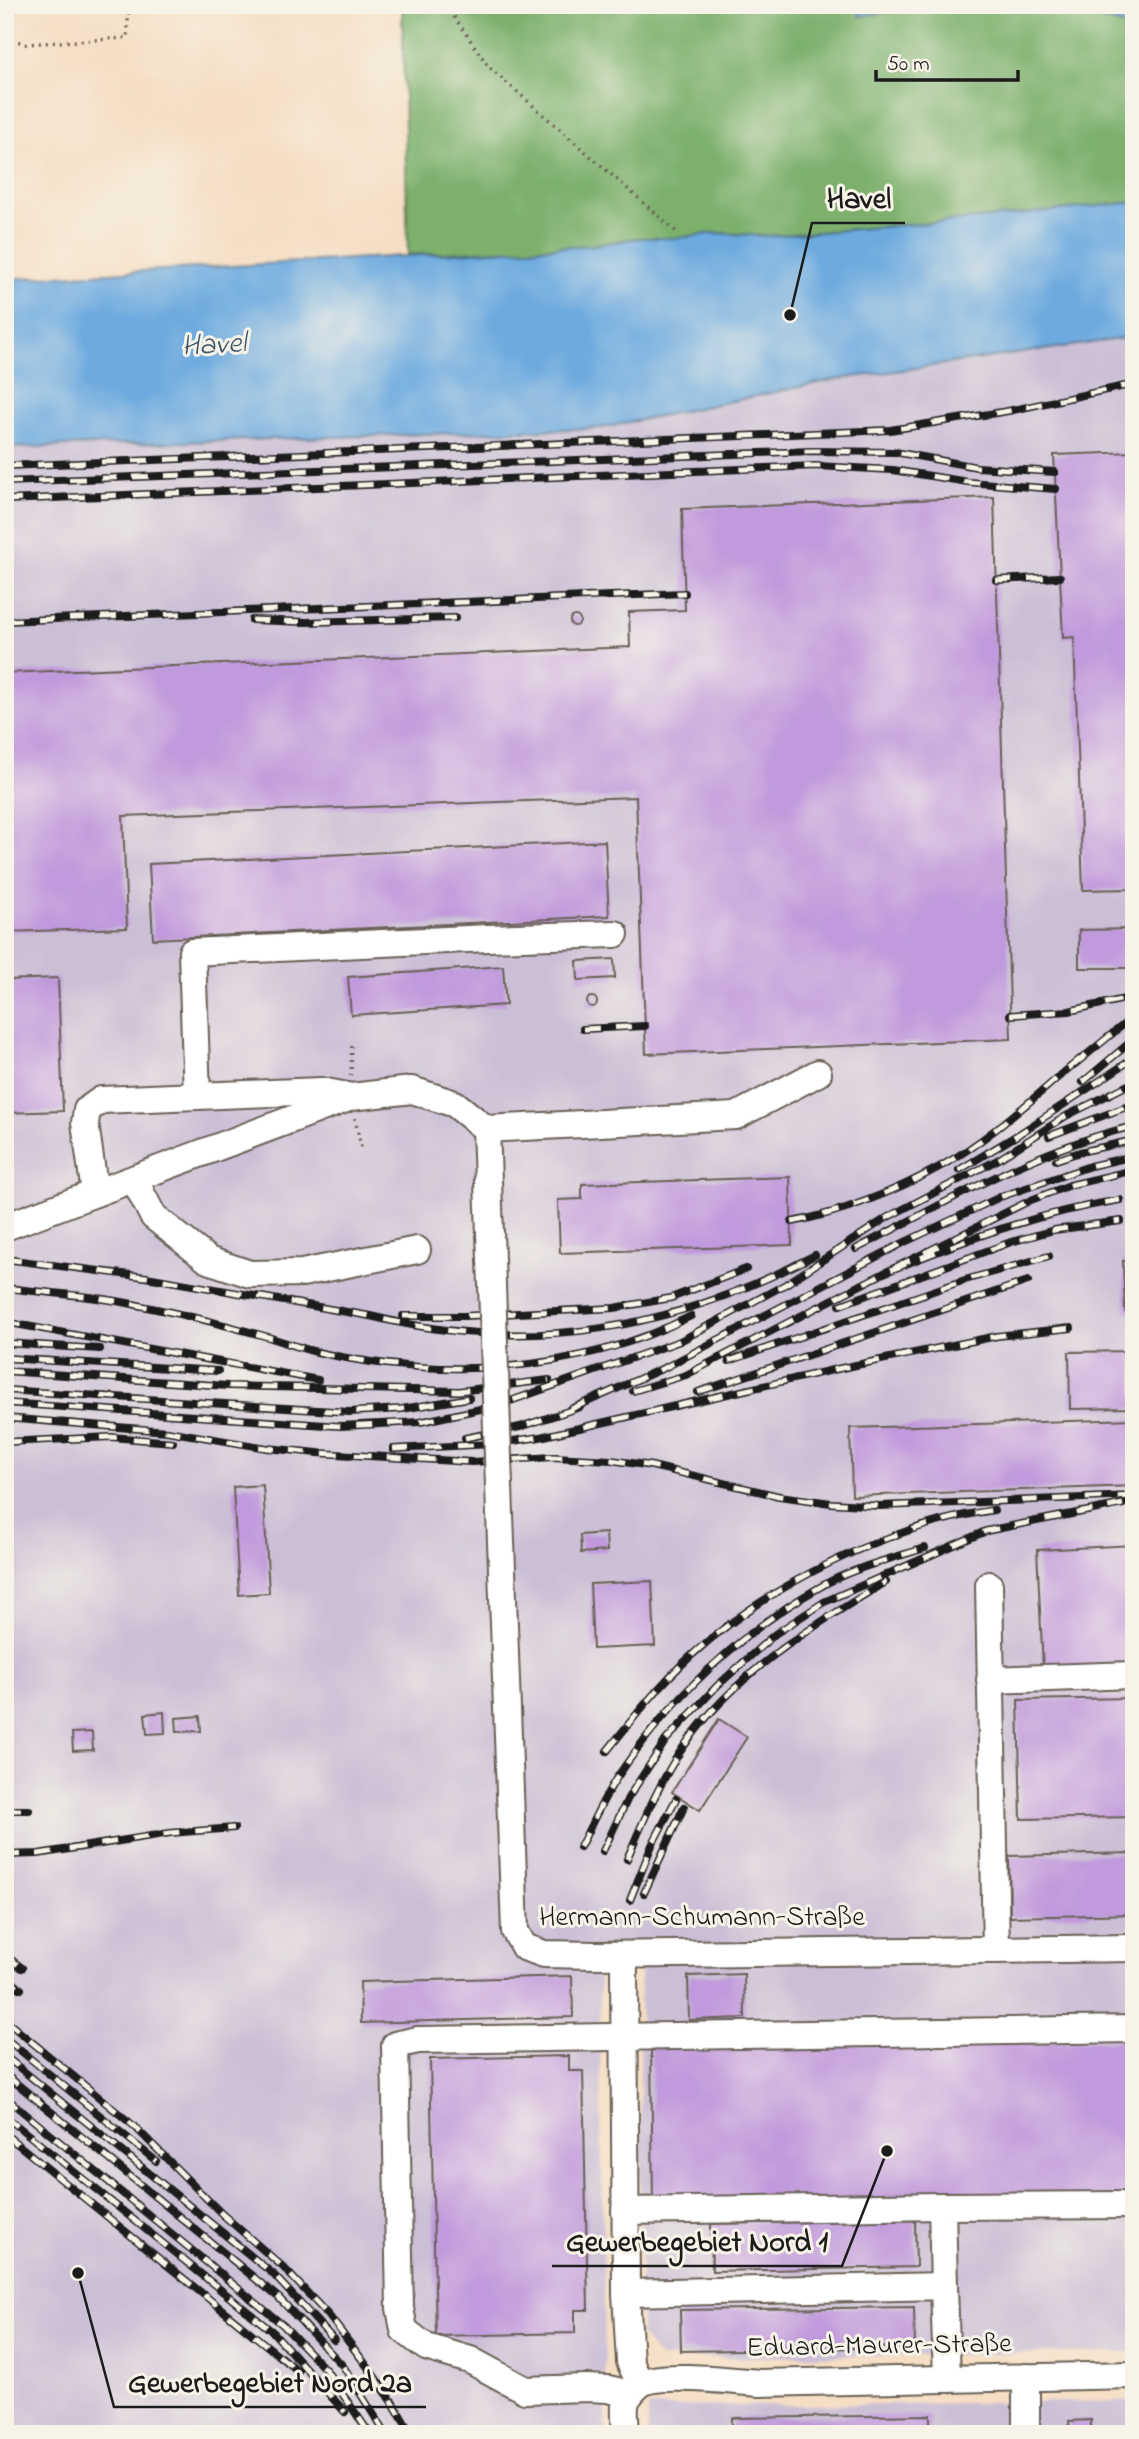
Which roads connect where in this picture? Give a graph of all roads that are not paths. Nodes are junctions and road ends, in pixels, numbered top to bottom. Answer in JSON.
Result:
{"nodes":[{"id":1,"x":615,"y":934,"type":"dead end"},
{"id":2,"x":818,"y":1073,"type":"dead end"},
{"id":3,"x":197,"y":1096,"type":"junction"},
{"id":4,"x":351,"y":1097,"type":"junction"},
{"id":5,"x":486,"y":1129,"type":"junction"},
{"id":6,"x":134,"y":1179,"type":"junction"},
{"id":7,"x":95,"y":1193,"type":"junction"},
{"id":8,"x":5,"y":1227,"type":"edge"},
{"id":9,"x":417,"y":1251,"type":"dead end"},
{"id":10,"x":989,"y":1585,"type":"dead end"},
{"id":11,"x":1134,"y":1675,"type":"edge"},
{"id":12,"x":990,"y":1681,"type":"junction"},
{"id":13,"x":1134,"y":1948,"type":"edge"},
{"id":14,"x":996,"y":1950,"type":"junction"},
{"id":15,"x":624,"y":1969,"type":"dead end"},
{"id":16,"x":1134,"y":2029,"type":"edge"},
{"id":17,"x":623,"y":2035,"type":"junction"},
{"id":18,"x":1134,"y":2205,"type":"edge"},
{"id":19,"x":942,"y":2206,"type":"junction"},
{"id":20,"x":625,"y":2211,"type":"junction"},
{"id":21,"x":944,"y":2286,"type":"junction"},
{"id":22,"x":626,"y":2293,"type":"junction"},
{"id":23,"x":1134,"y":2375,"type":"edge"},
{"id":24,"x":1026,"y":2377,"type":"junction"},
{"id":25,"x":947,"y":2379,"type":"junction"},
{"id":26,"x":635,"y":2389,"type":"junction"},
{"id":27,"x":626,"y":2434,"type":"edge"},
{"id":28,"x":1027,"y":2434,"type":"edge"}],
"edges":[{"from":1,"to":3,"type":"street"},
{"from":2,"to":5,"type":"street"},
{"from":3,"to":4,"type":"street"},
{"from":3,"to":7,"type":"street"},
{"from":4,"to":5,"type":"street"},
{"from":4,"to":6,"type":"street"},
{"from":5,"to":14,"type":"street","name":"Hermann-Schumann-Straße","bridge":true},
{"from":6,"to":7,"type":"street"},
{"from":6,"to":9,"type":"street"},
{"from":7,"to":8,"type":"street"},
{"from":10,"to":12,"type":"street"},
{"from":11,"to":12,"type":"street"},
{"from":12,"to":14,"type":"street"},
{"from":13,"to":14,"type":"street","name":"Hermann-Schumann-Straße"},
{"from":15,"to":17,"type":"street"},
{"from":16,"to":17,"type":"street"},
{"from":17,"to":20,"type":"street"},
{"from":17,"to":26,"type":"street","name":"Eduard-Maurer-Straße"},
{"from":18,"to":19,"type":"street"},
{"from":19,"to":20,"type":"street"},
{"from":19,"to":21,"type":"street"},
{"from":20,"to":22,"type":"street"},
{"from":21,"to":22,"type":"street"},
{"from":21,"to":25,"type":"street"},
{"from":22,"to":26,"type":"street"},
{"from":23,"to":24,"type":"street","name":"Eduard-Maurer-Straße"},
{"from":24,"to":25,"type":"street","name":"Eduard-Maurer-Straße"},
{"from":24,"to":28,"type":"street"},
{"from":25,"to":26,"type":"street","name":"Eduard-Maurer-Straße"},
{"from":26,"to":27,"type":"street"}]}
